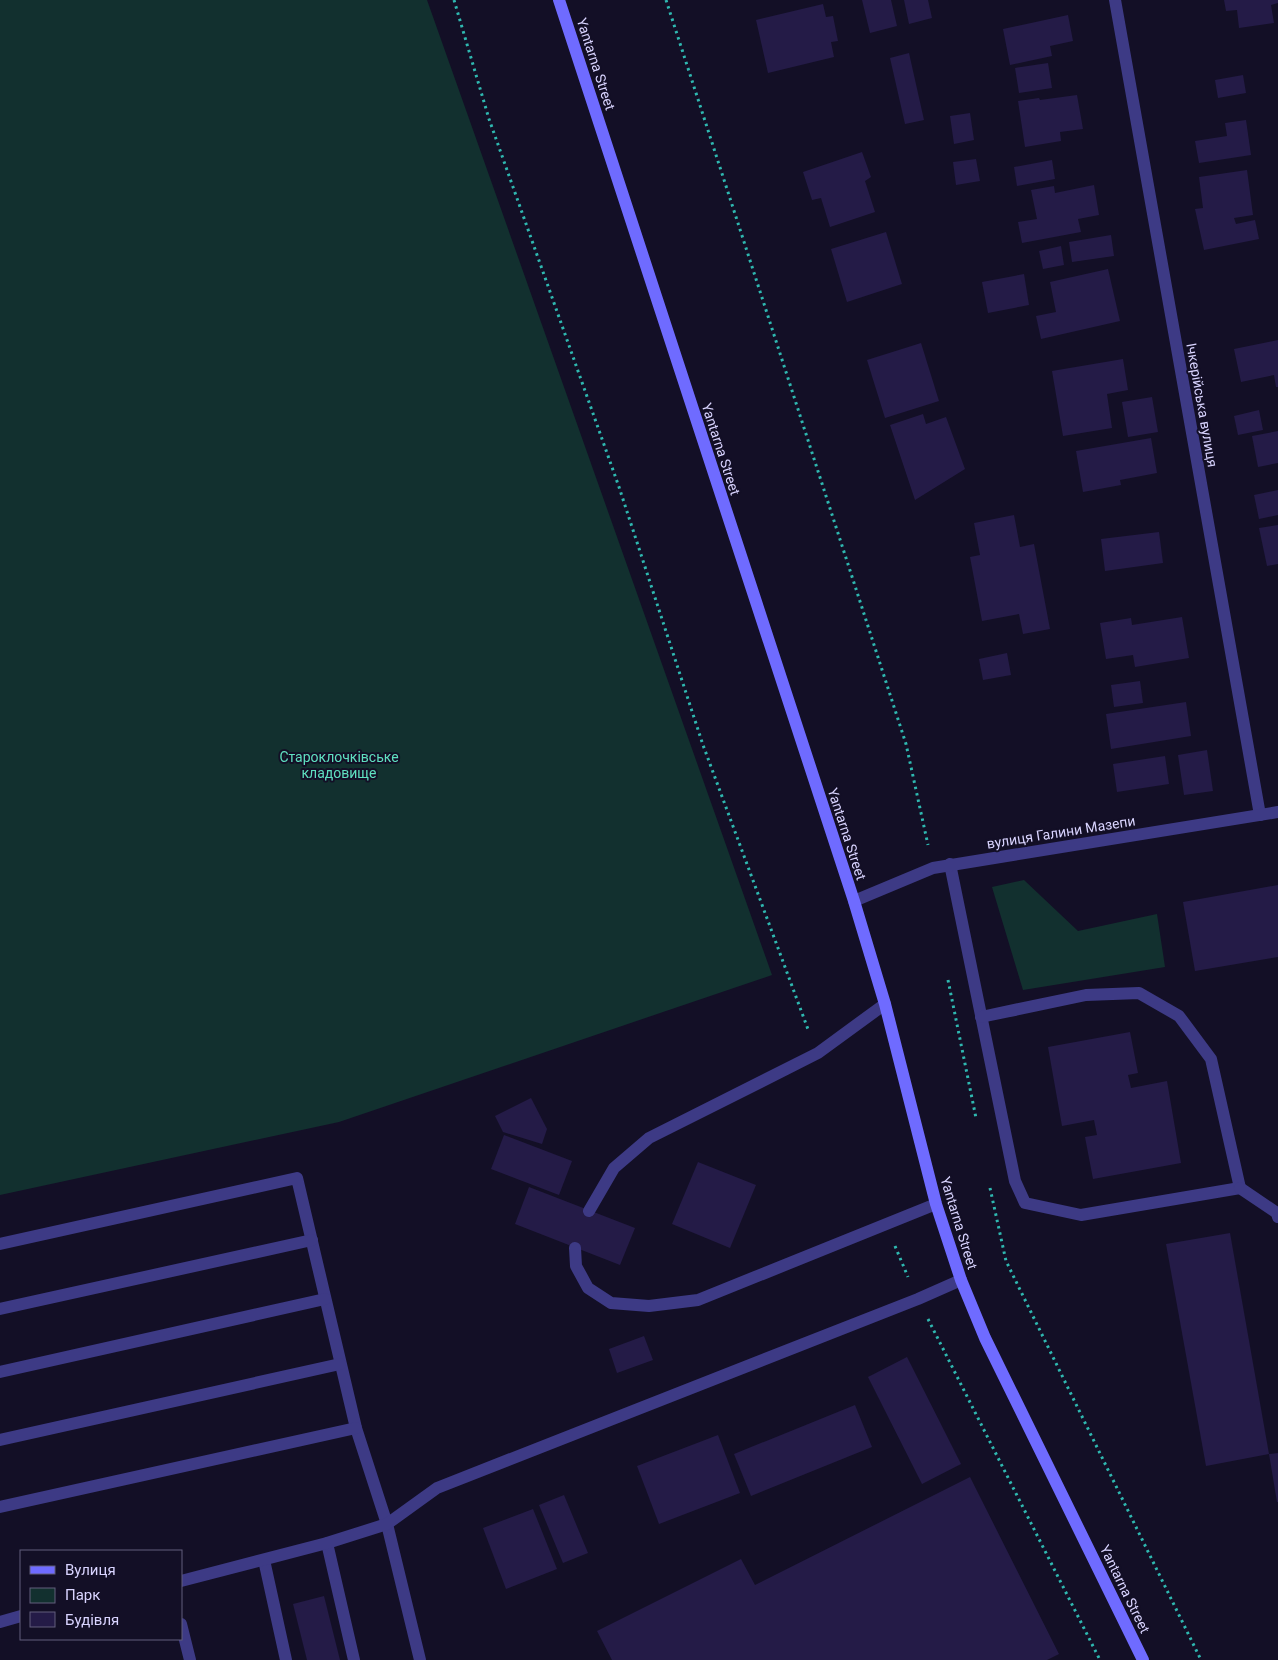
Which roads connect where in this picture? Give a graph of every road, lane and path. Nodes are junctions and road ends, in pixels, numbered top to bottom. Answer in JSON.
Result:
{"nodes":[{"id":1,"x":454,"y":0,"type":"edge"},
{"id":2,"x":559,"y":0,"type":"edge"},
{"id":3,"x":666,"y":0,"type":"edge"},
{"id":4,"x":1115,"y":0,"type":"edge"},
{"id":5,"x":1278,"y":812,"type":"edge"},
{"id":6,"x":1260,"y":815,"type":"junction"},
{"id":7,"x":950,"y":864,"type":"junction"},
{"id":8,"x":933,"y":868,"type":"junction"},
{"id":9,"x":854,"y":901,"type":"junction"},
{"id":10,"x":946,"y":972,"type":"dead end"},
{"id":11,"x":886,"y":1004,"type":"junction"},
{"id":12,"x":982,"y":1017,"type":"junction"},
{"id":13,"x":818,"y":1053,"type":"junction"},
{"id":14,"x":977,"y":1126,"type":"dead end"},
{"id":15,"x":990,"y":1184,"type":"dead end"},
{"id":16,"x":1240,"y":1188,"type":"junction"},
{"id":17,"x":936,"y":1204,"type":"junction"},
{"id":18,"x":589,"y":1210,"type":"dead end"},
{"id":19,"x":1278,"y":1215,"type":"edge"},
{"id":20,"x":885,"y":1224,"type":"junction"},
{"id":21,"x":312,"y":1240,"type":"junction"},
{"id":22,"x":0,"y":1244,"type":"edge"},
{"id":23,"x":575,"y":1248,"type":"dead end"},
{"id":24,"x":961,"y":1280,"type":"junction"},
{"id":25,"x":325,"y":1299,"type":"junction"},
{"id":26,"x":918,"y":1299,"type":"junction"},
{"id":27,"x":0,"y":1310,"type":"edge"},
{"id":28,"x":340,"y":1364,"type":"junction"},
{"id":29,"x":0,"y":1372,"type":"edge"},
{"id":30,"x":356,"y":1428,"type":"junction"},
{"id":31,"x":0,"y":1440,"type":"edge"},
{"id":32,"x":0,"y":1507,"type":"edge"},
{"id":33,"x":387,"y":1524,"type":"junction"},
{"id":34,"x":327,"y":1543,"type":"junction"},
{"id":35,"x":264,"y":1560,"type":"junction"},
{"id":36,"x":182,"y":1581,"type":"edge"},
{"id":37,"x":20,"y":1616,"type":"edge"},
{"id":38,"x":0,"y":1622,"type":"edge"},
{"id":39,"x":182,"y":1628,"type":"edge"},
{"id":40,"x":190,"y":1660,"type":"edge"},
{"id":41,"x":286,"y":1660,"type":"edge"},
{"id":42,"x":354,"y":1660,"type":"edge"},
{"id":43,"x":420,"y":1660,"type":"edge"},
{"id":44,"x":1100,"y":1660,"type":"edge"},
{"id":45,"x":1143,"y":1660,"type":"edge"},
{"id":46,"x":1201,"y":1660,"type":"edge"}],
"edges":[{"from":1,"to":13,"type":"path"},
{"from":2,"to":9,"type":"main road","name":"Yantarna Street"},
{"from":3,"to":8,"type":"path"},
{"from":4,"to":6,"type":"street","name":"Ічкерійська вулиця"},
{"from":5,"to":6,"type":"street","name":"вулиця Галини Мазепи"},
{"from":6,"to":7,"type":"street","name":"вулиця Галини Мазепи"},
{"from":7,"to":8,"type":"street","name":"вулиця Галини Мазепи"},
{"from":7,"to":12,"type":"street"},
{"from":8,"to":9,"type":"street","name":"вулиця Галини Мазепи"},
{"from":9,"to":11,"type":"main road","name":"Yantarna Street"},
{"from":10,"to":14,"type":"path"},
{"from":11,"to":13,"type":"street"},
{"from":11,"to":17,"type":"main road","name":"Yantarna Street"},
{"from":12,"to":16,"type":"street"},
{"from":12,"to":16,"type":"street"},
{"from":13,"to":18,"type":"street"},
{"from":15,"to":46,"type":"path"},
{"from":16,"to":19,"type":"street"},
{"from":17,"to":20,"type":"street"},
{"from":17,"to":24,"type":"main road","name":"Yantarna Street"},
{"from":20,"to":23,"type":"street"},
{"from":20,"to":26,"type":"path"},
{"from":21,"to":22,"type":"street"},
{"from":21,"to":25,"type":"street"},
{"from":21,"to":27,"type":"street"},
{"from":24,"to":26,"type":"street"},
{"from":24,"to":45,"type":"main road","name":"Yantarna Street"},
{"from":25,"to":28,"type":"street"},
{"from":25,"to":29,"type":"street"},
{"from":26,"to":33,"type":"street"},
{"from":26,"to":44,"type":"path"},
{"from":28,"to":30,"type":"street"},
{"from":28,"to":31,"type":"street"},
{"from":30,"to":32,"type":"street"},
{"from":30,"to":33,"type":"street"},
{"from":33,"to":34,"type":"street"},
{"from":33,"to":43,"type":"street"},
{"from":34,"to":35,"type":"street"},
{"from":34,"to":42,"type":"street"},
{"from":35,"to":36,"type":"street"},
{"from":35,"to":41,"type":"street"},
{"from":37,"to":38,"type":"street"},
{"from":39,"to":40,"type":"street"}]}
